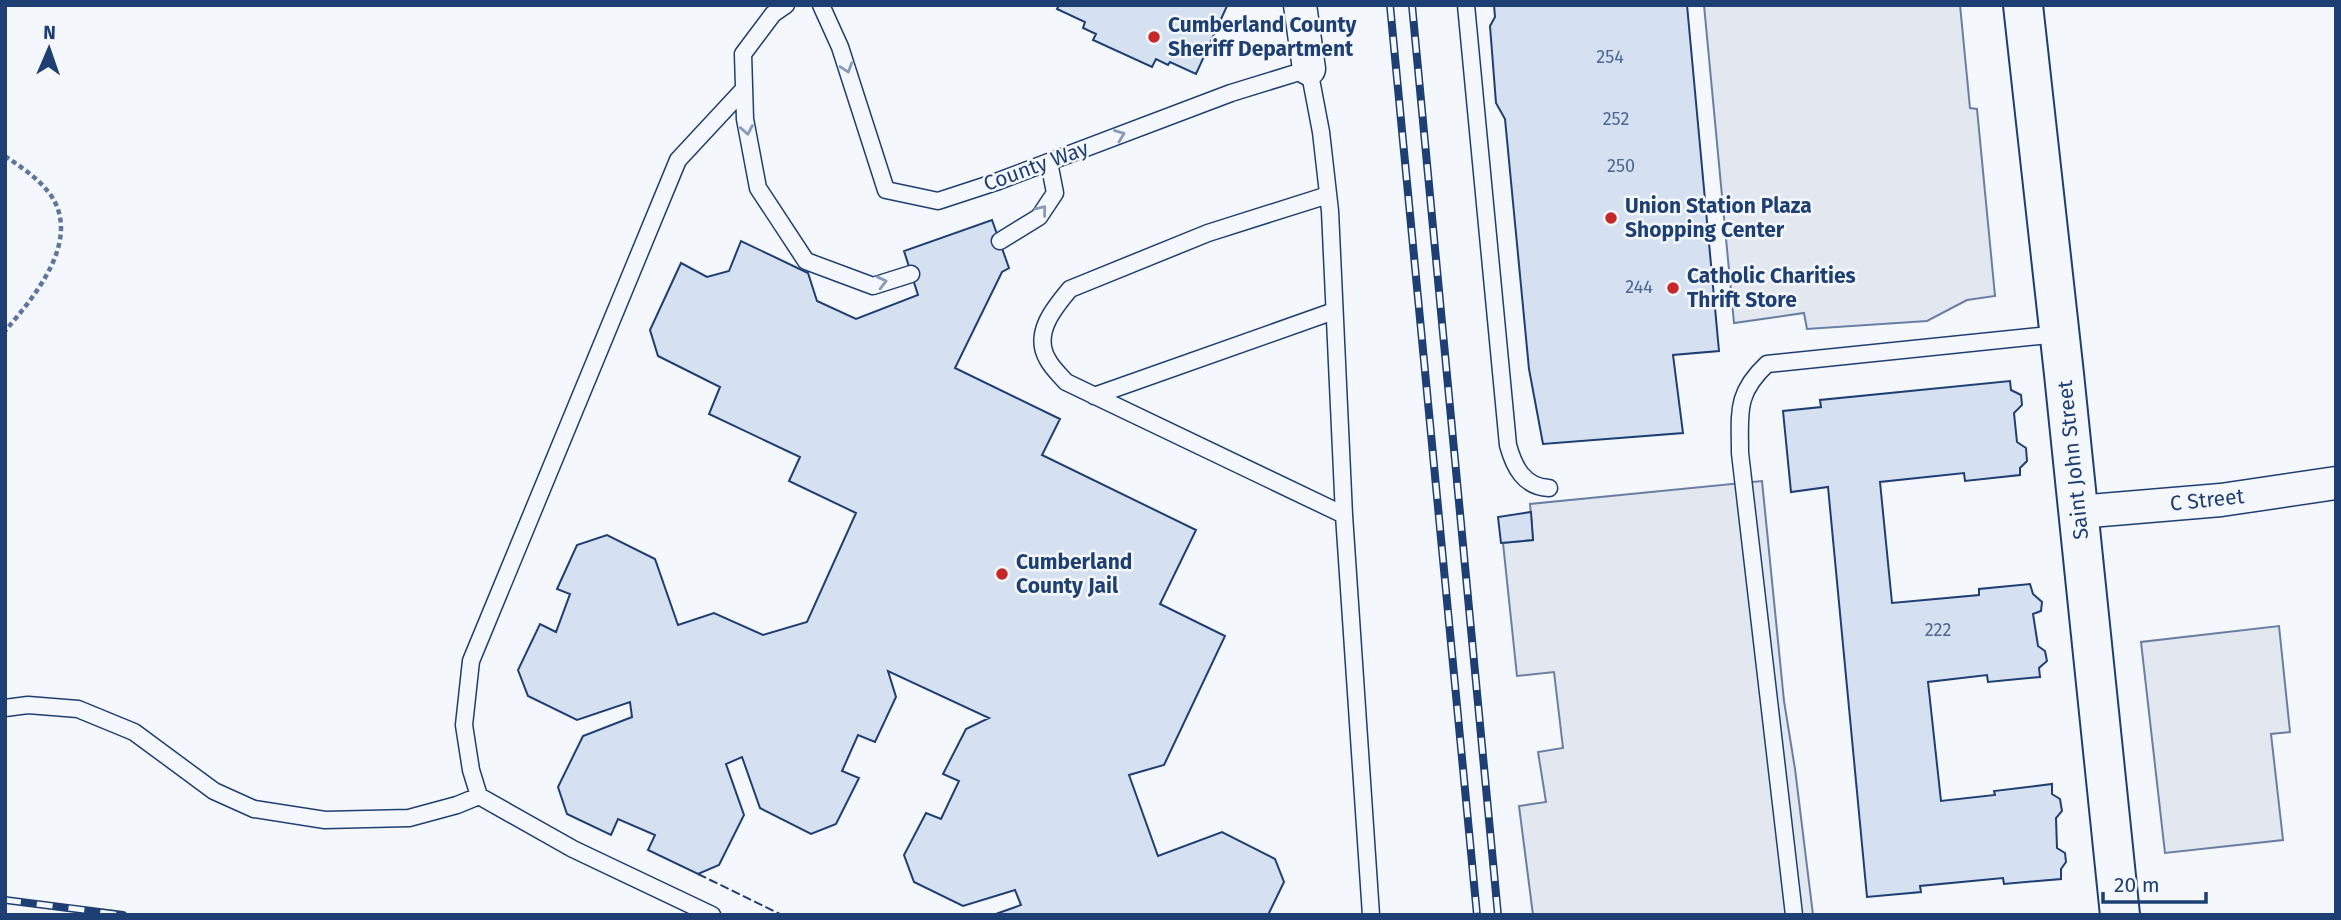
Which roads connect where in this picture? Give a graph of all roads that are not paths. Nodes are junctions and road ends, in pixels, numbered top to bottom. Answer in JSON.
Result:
{"nodes":[{"id":1,"x":786,"y":5,"type":"edge"},
{"id":2,"x":821,"y":5,"type":"edge"},
{"id":3,"x":1300,"y":5,"type":"edge"},
{"id":4,"x":1466,"y":5,"type":"edge"},
{"id":5,"x":2023,"y":5,"type":"edge"},
{"id":6,"x":1309,"y":69,"type":"junction"},
{"id":7,"x":744,"y":89,"type":"junction"},
{"id":8,"x":1049,"y":162,"type":"junction"},
{"id":9,"x":1328,"y":195,"type":"junction"},
{"id":10,"x":1000,"y":241,"type":"dead end"},
{"id":11,"x":911,"y":274,"type":"dead end"},
{"id":12,"x":1334,"y":311,"type":"junction"},
{"id":13,"x":2059,"y":334,"type":"junction"},
{"id":14,"x":1094,"y":396,"type":"junction"},
{"id":15,"x":2336,"y":483,"type":"edge"},
{"id":16,"x":1549,"y":488,"type":"dead end"},
{"id":17,"x":2078,"y":512,"type":"junction"},
{"id":18,"x":1344,"y":515,"type":"junction"},
{"id":19,"x":5,"y":708,"type":"edge"},
{"id":20,"x":479,"y":796,"type":"junction"},
{"id":21,"x":712,"y":915,"type":"edge"},
{"id":22,"x":1371,"y":915,"type":"edge"},
{"id":23,"x":1794,"y":915,"type":"edge"},
{"id":24,"x":2120,"y":915,"type":"edge"}],
"edges":[{"from":1,"to":7,"type":"lane"},
{"from":2,"to":8,"type":"lane","name":"County Way","one_way":true},
{"from":3,"to":6,"type":"street"},
{"from":4,"to":16,"type":"lane"},
{"from":5,"to":13,"type":"main road","name":"Saint John Street"},
{"from":8,"to":6,"type":"lane","name":"County Way","one_way":true},
{"from":6,"to":9,"type":"lane"},
{"from":7,"to":11,"type":"lane","one_way":true},
{"from":7,"to":20,"type":"lane"},
{"from":10,"to":8,"type":"lane","one_way":true},
{"from":9,"to":12,"type":"lane"},
{"from":9,"to":14,"type":"lane"},
{"from":12,"to":14,"type":"lane"},
{"from":12,"to":18,"type":"lane"},
{"from":13,"to":17,"type":"main road","name":"Saint John Street"},
{"from":13,"to":23,"type":"lane"},
{"from":14,"to":18,"type":"lane"},
{"from":15,"to":17,"type":"street","name":"C Street"},
{"from":17,"to":24,"type":"main road","name":"Saint John Street"},
{"from":18,"to":22,"type":"lane"},
{"from":19,"to":20,"type":"lane"},
{"from":20,"to":21,"type":"lane"}]}
